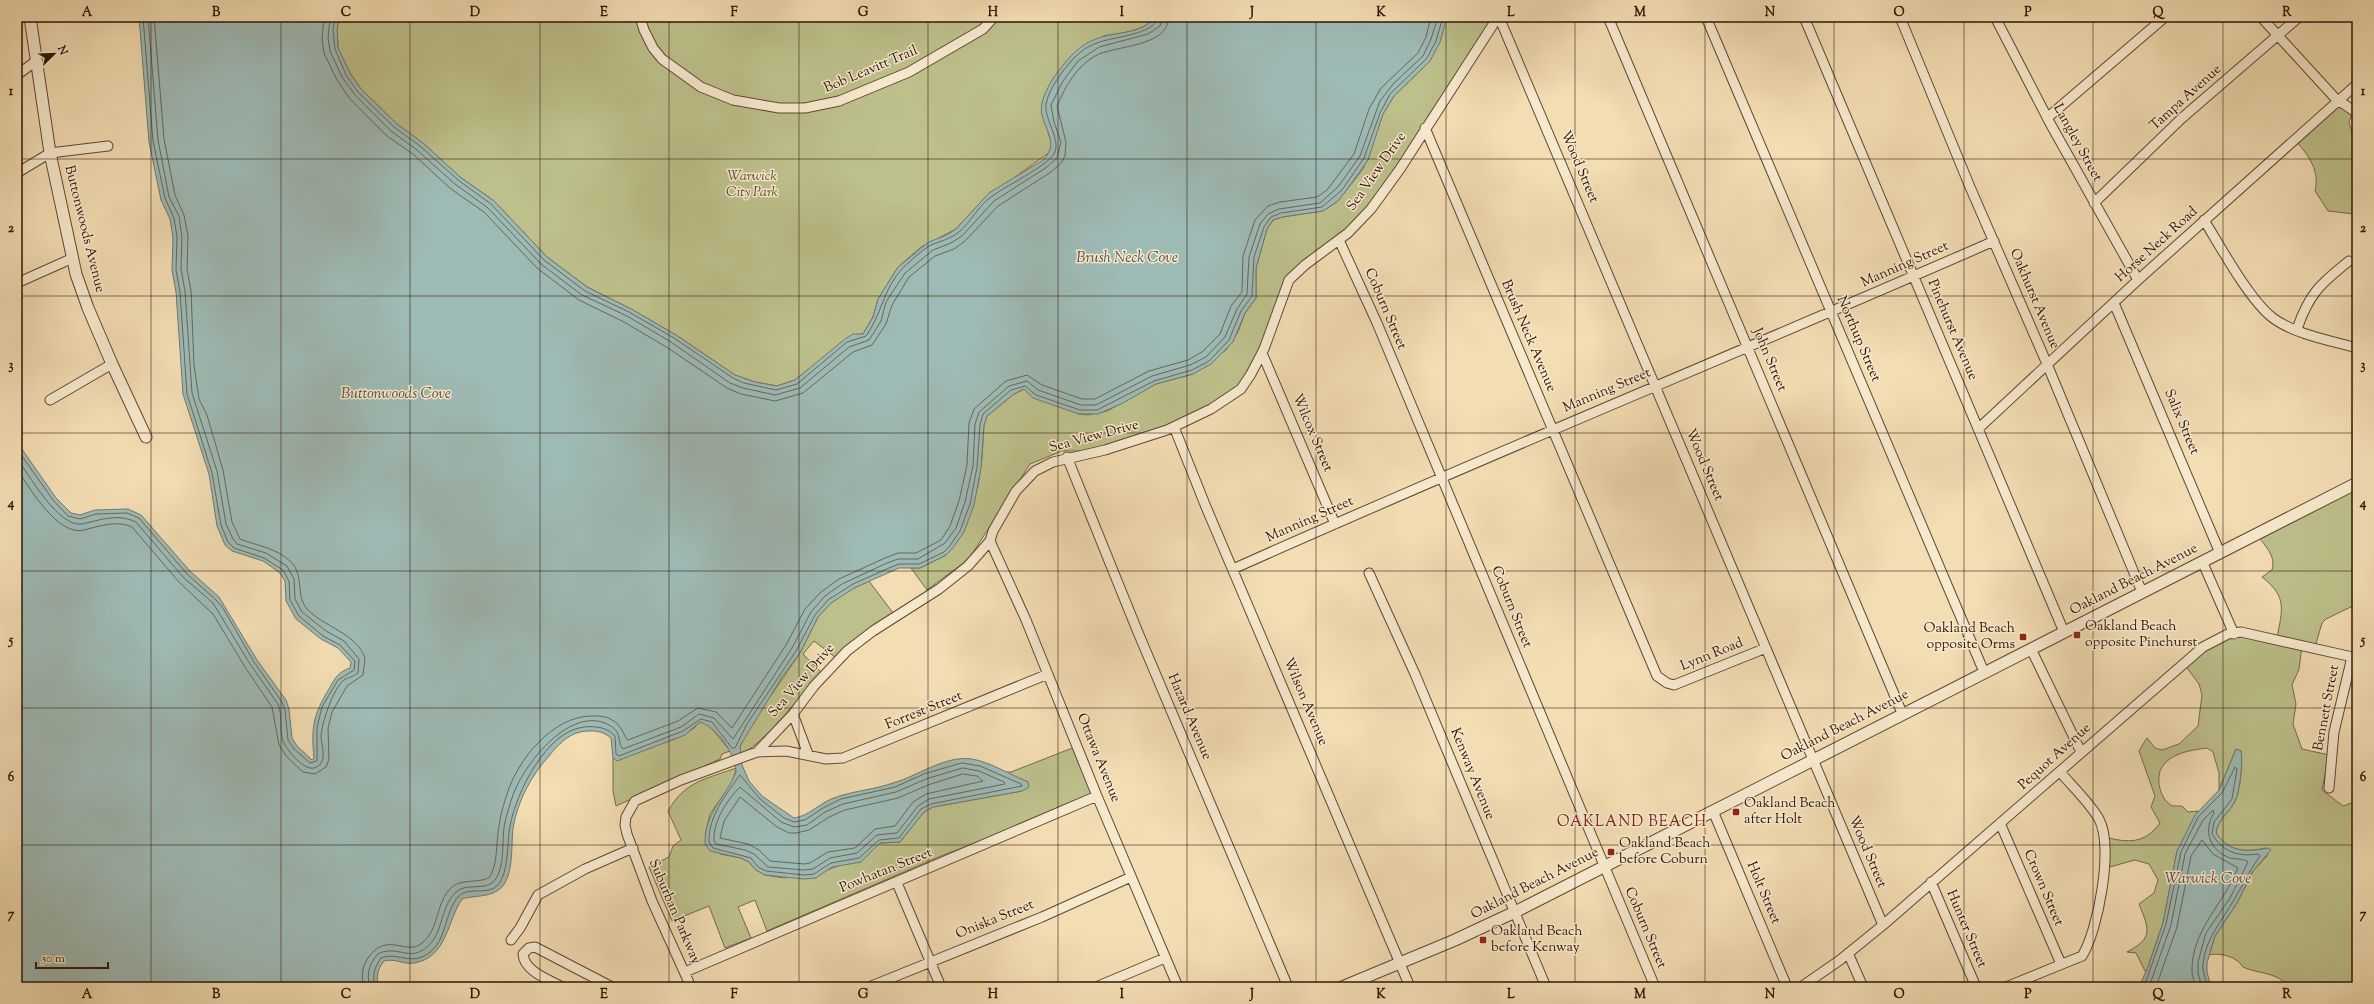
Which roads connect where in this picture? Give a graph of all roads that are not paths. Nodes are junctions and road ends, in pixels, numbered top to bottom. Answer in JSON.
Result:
{"nodes":[{"id":1,"x":30,"y":17,"type":"edge"},
{"id":2,"x":640,"y":17,"type":"edge"},
{"id":3,"x":994,"y":17,"type":"edge"},
{"id":4,"x":1498,"y":17,"type":"edge"},
{"id":5,"x":1608,"y":17,"type":"edge"},
{"id":6,"x":1706,"y":17,"type":"edge"},
{"id":7,"x":1804,"y":17,"type":"edge"},
{"id":8,"x":1900,"y":17,"type":"edge"},
{"id":9,"x":1995,"y":17,"type":"edge"},
{"id":10,"x":2165,"y":17,"type":"edge"},
{"id":11,"x":2260,"y":17,"type":"edge"},
{"id":12,"x":2299,"y":17,"type":"edge"},
{"id":13,"x":2278,"y":36,"type":"junction"},
{"id":14,"x":36,"y":61,"type":"junction"},
{"id":15,"x":17,"y":75,"type":"edge"},
{"id":16,"x":2357,"y":84,"type":"edge"},
{"id":17,"x":2339,"y":101,"type":"junction"},
{"id":18,"x":2357,"y":113,"type":"edge"},
{"id":19,"x":2047,"y":118,"type":"junction"},
{"id":20,"x":1425,"y":128,"type":"junction"},
{"id":21,"x":108,"y":146,"type":"dead end"},
{"id":22,"x":50,"y":154,"type":"junction"},
{"id":23,"x":17,"y":174,"type":"edge"},
{"id":24,"x":2094,"y":203,"type":"junction"},
{"id":25,"x":2204,"y":220,"type":"junction"},
{"id":26,"x":1339,"y":240,"type":"junction"},
{"id":27,"x":1994,"y":241,"type":"junction"},
{"id":28,"x":73,"y":258,"type":"junction"},
{"id":29,"x":2349,"y":261,"type":"dead end"},
{"id":30,"x":1914,"y":276,"type":"junction"},
{"id":31,"x":2138,"y":280,"type":"junction"},
{"id":32,"x":17,"y":283,"type":"edge"},
{"id":33,"x":2114,"y":303,"type":"junction"},
{"id":34,"x":1832,"y":313,"type":"junction"},
{"id":35,"x":2297,"y":329,"type":"junction"},
{"id":36,"x":1748,"y":348,"type":"junction"},
{"id":37,"x":2357,"y":348,"type":"edge"},
{"id":38,"x":1262,"y":353,"type":"junction"},
{"id":39,"x":112,"y":364,"type":"junction"},
{"id":40,"x":2047,"y":364,"type":"junction"},
{"id":41,"x":1655,"y":386,"type":"junction"},
{"id":42,"x":50,"y":400,"type":"dead end"},
{"id":43,"x":1174,"y":427,"type":"junction"},
{"id":44,"x":1552,"y":428,"type":"junction"},
{"id":45,"x":1978,"y":429,"type":"junction"},
{"id":46,"x":146,"y":437,"type":"dead end"},
{"id":47,"x":1067,"y":457,"type":"junction"},
{"id":48,"x":1442,"y":478,"type":"junction"},
{"id":49,"x":2357,"y":483,"type":"edge"},
{"id":50,"x":1335,"y":524,"type":"junction"},
{"id":51,"x":990,"y":541,"type":"junction"},
{"id":52,"x":2220,"y":553,"type":"junction"},
{"id":53,"x":2202,"y":561,"type":"junction"},
{"id":54,"x":1233,"y":569,"type":"junction"},
{"id":55,"x":1368,"y":573,"type":"dead end"},
{"id":56,"x":2142,"y":592,"type":"junction"},
{"id":57,"x":2064,"y":632,"type":"junction"},
{"id":58,"x":2234,"y":634,"type":"junction"},
{"id":59,"x":1766,"y":648,"type":"junction"},
{"id":60,"x":2031,"y":649,"type":"junction"},
{"id":61,"x":2354,"y":657,"type":"edge"},
{"id":62,"x":1984,"y":672,"type":"junction"},
{"id":63,"x":1048,"y":674,"type":"junction"},
{"id":64,"x":1667,"y":683,"type":"joint"},
{"id":65,"x":1902,"y":713,"type":"junction"},
{"id":66,"x":793,"y":714,"type":"junction"},
{"id":67,"x":757,"y":752,"type":"junction"},
{"id":68,"x":2081,"y":752,"type":"junction"},
{"id":69,"x":808,"y":754,"type":"junction"},
{"id":70,"x":1813,"y":758,"type":"junction"},
{"id":71,"x":2060,"y":772,"type":"junction"},
{"id":72,"x":2329,"y":788,"type":"dead end"},
{"id":73,"x":1097,"y":796,"type":"junction"},
{"id":74,"x":1713,"y":811,"type":"junction"},
{"id":75,"x":2000,"y":823,"type":"junction"},
{"id":76,"x":633,"y":848,"type":"junction"},
{"id":77,"x":1603,"y":866,"type":"junction"},
{"id":78,"x":1131,"y":877,"type":"junction"},
{"id":79,"x":1931,"y":882,"type":"junction"},
{"id":80,"x":897,"y":883,"type":"junction"},
{"id":81,"x":1515,"y":912,"type":"junction"},
{"id":82,"x":1883,"y":925,"type":"junction"},
{"id":83,"x":511,"y":940,"type":"dead end"},
{"id":84,"x":1848,"y":953,"type":"junction"},
{"id":85,"x":1165,"y":958,"type":"junction"},
{"id":86,"x":931,"y":962,"type":"junction"},
{"id":87,"x":1400,"y":962,"type":"junction"},
{"id":88,"x":2061,"y":964,"type":"junction"},
{"id":89,"x":685,"y":972,"type":"junction"},
{"id":90,"x":562,"y":987,"type":"edge"},
{"id":91,"x":612,"y":987,"type":"edge"},
{"id":92,"x":691,"y":987,"type":"edge"},
{"id":93,"x":869,"y":987,"type":"edge"},
{"id":94,"x":941,"y":987,"type":"edge"},
{"id":95,"x":1096,"y":987,"type":"edge"},
{"id":96,"x":1178,"y":987,"type":"edge"},
{"id":97,"x":1288,"y":987,"type":"edge"},
{"id":98,"x":1342,"y":987,"type":"edge"},
{"id":99,"x":1410,"y":987,"type":"edge"},
{"id":100,"x":1546,"y":987,"type":"edge"},
{"id":101,"x":1655,"y":987,"type":"edge"},
{"id":102,"x":1787,"y":987,"type":"edge"},
{"id":103,"x":1801,"y":987,"type":"edge"},
{"id":104,"x":1863,"y":987,"type":"edge"},
{"id":105,"x":1976,"y":987,"type":"edge"},
{"id":106,"x":2006,"y":987,"type":"edge"}],
"edges":[{"from":1,"to":14,"type":"street","name":"Buttonwoods Avenue"},
{"from":2,"to":3,"type":"street","name":"Bob Leavitt Trail"},
{"from":4,"to":20,"type":"street","name":"Sea View Drive"},
{"from":4,"to":41,"type":"street","name":"Wood Street"},
{"from":5,"to":36,"type":"street","name":"John Street"},
{"from":6,"to":34,"type":"street","name":"Northup Street"},
{"from":7,"to":30,"type":"street","name":"Pinehurst Avenue"},
{"from":8,"to":27,"type":"street","name":"Oakhurst Avenue"},
{"from":9,"to":19,"type":"street","name":"Langley Street"},
{"from":10,"to":19,"type":"street"},
{"from":11,"to":13,"type":"street"},
{"from":12,"to":13,"type":"street","name":"Tampa Avenue"},
{"from":13,"to":17,"type":"street"},
{"from":13,"to":24,"type":"street","name":"Tampa Avenue"},
{"from":14,"to":15,"type":"street"},
{"from":14,"to":22,"type":"street","name":"Buttonwoods Avenue"},
{"from":16,"to":17,"type":"street","name":"Horse Neck Road"},
{"from":17,"to":18,"type":"street"},
{"from":17,"to":25,"type":"street","name":"Horse Neck Road"},
{"from":19,"to":24,"type":"street","name":"Langley Street"},
{"from":20,"to":26,"type":"street","name":"Sea View Drive"},
{"from":20,"to":44,"type":"street","name":"Brush Neck Avenue"},
{"from":21,"to":22,"type":"street"},
{"from":22,"to":23,"type":"street"},
{"from":22,"to":28,"type":"street","name":"Buttonwoods Avenue"},
{"from":24,"to":31,"type":"street","name":"Langley Street"},
{"from":25,"to":31,"type":"street","name":"Horse Neck Road"},
{"from":25,"to":35,"type":"street"},
{"from":26,"to":38,"type":"street","name":"Sea View Drive"},
{"from":26,"to":48,"type":"street","name":"Coburn Street"},
{"from":27,"to":30,"type":"street","name":"Manning Street"},
{"from":27,"to":40,"type":"street","name":"Oakhurst Avenue"},
{"from":28,"to":32,"type":"street"},
{"from":28,"to":39,"type":"street","name":"Buttonwoods Avenue"},
{"from":29,"to":35,"type":"street"},
{"from":30,"to":34,"type":"street","name":"Manning Street"},
{"from":30,"to":45,"type":"street","name":"Pinehurst Avenue"},
{"from":31,"to":33,"type":"street","name":"Horse Neck Road"},
{"from":33,"to":40,"type":"street","name":"Horse Neck Road"},
{"from":33,"to":52,"type":"street","name":"Salix Street"},
{"from":34,"to":36,"type":"street","name":"Manning Street"},
{"from":34,"to":62,"type":"street","name":"Northup Street"},
{"from":35,"to":37,"type":"street"},
{"from":36,"to":41,"type":"street","name":"Manning Street"},
{"from":36,"to":65,"type":"street","name":"John Street"},
{"from":38,"to":43,"type":"street","name":"Sea View Drive"},
{"from":38,"to":50,"type":"street","name":"Wilcox Street"},
{"from":39,"to":42,"type":"street"},
{"from":39,"to":46,"type":"street","name":"Buttonwoods Avenue"},
{"from":40,"to":45,"type":"street","name":"Horse Neck Road"},
{"from":40,"to":56,"type":"street","name":"Oakhurst Avenue"},
{"from":41,"to":44,"type":"street","name":"Manning Street"},
{"from":41,"to":59,"type":"street","name":"Wood Street"},
{"from":43,"to":47,"type":"street","name":"Sea View Drive"},
{"from":43,"to":54,"type":"street","name":"Wilson Avenue"},
{"from":44,"to":48,"type":"street","name":"Manning Street"},
{"from":44,"to":64,"type":"street","name":"Brush Neck Avenue"},
{"from":45,"to":57,"type":"street","name":"Pinehurst Avenue"},
{"from":47,"to":51,"type":"street","name":"Sea View Drive"},
{"from":47,"to":97,"type":"street","name":"Hazard Avenue"},
{"from":48,"to":50,"type":"street","name":"Manning Street"},
{"from":48,"to":77,"type":"street","name":"Coburn Street"},
{"from":49,"to":52,"type":"street","name":"Oakland Beach Avenue"},
{"from":50,"to":54,"type":"street","name":"Manning Street"},
{"from":51,"to":63,"type":"street","name":"Ottawa Avenue"},
{"from":51,"to":66,"type":"street","name":"Sea View Drive"},
{"from":52,"to":53,"type":"street","name":"Oakland Beach Avenue"},
{"from":53,"to":56,"type":"street","name":"Oakland Beach Avenue"},
{"from":53,"to":58,"type":"street"},
{"from":54,"to":87,"type":"street","name":"Wilson Avenue"},
{"from":55,"to":81,"type":"street","name":"Kenway Avenue"},
{"from":56,"to":57,"type":"street","name":"Oakland Beach Avenue"},
{"from":57,"to":60,"type":"street","name":"Oakland Beach Avenue"},
{"from":58,"to":61,"type":"street","name":"Pequot Avenue"},
{"from":58,"to":68,"type":"street","name":"Pequot Avenue"},
{"from":59,"to":64,"type":"street","name":"Lynn Road"},
{"from":59,"to":70,"type":"street","name":"Wood Street"},
{"from":60,"to":62,"type":"street","name":"Oakland Beach Avenue"},
{"from":60,"to":68,"type":"street"},
{"from":61,"to":72,"type":"street","name":"Bennett Street"},
{"from":62,"to":65,"type":"street","name":"Oakland Beach Avenue"},
{"from":63,"to":69,"type":"street","name":"Forrest Street"},
{"from":63,"to":73,"type":"street","name":"Ottawa Avenue"},
{"from":65,"to":70,"type":"street","name":"Oakland Beach Avenue"},
{"from":66,"to":67,"type":"street","name":"Sea View Drive"},
{"from":66,"to":69,"type":"street"},
{"from":67,"to":69,"type":"street","name":"Forrest Street"},
{"from":67,"to":76,"type":"street","name":"Sea View Drive"},
{"from":68,"to":71,"type":"street","name":"Pequot Avenue"},
{"from":70,"to":74,"type":"street","name":"Oakland Beach Avenue"},
{"from":70,"to":82,"type":"street","name":"Wood Street"},
{"from":71,"to":75,"type":"street","name":"Pequot Avenue"},
{"from":71,"to":88,"type":"street"},
{"from":73,"to":78,"type":"street","name":"Ottawa Avenue"},
{"from":73,"to":80,"type":"street","name":"Powhatan Street"},
{"from":74,"to":77,"type":"street","name":"Oakland Beach Avenue"},
{"from":74,"to":102,"type":"street","name":"Holt Street"},
{"from":75,"to":79,"type":"street","name":"Pequot Avenue"},
{"from":75,"to":88,"type":"street","name":"Crown Street"},
{"from":76,"to":83,"type":"street"},
{"from":76,"to":89,"type":"street","name":"Suburban Parkway"},
{"from":77,"to":81,"type":"street","name":"Oakland Beach Avenue"},
{"from":77,"to":101,"type":"street","name":"Coburn Street"},
{"from":78,"to":85,"type":"street","name":"Ottawa Avenue"},
{"from":78,"to":86,"type":"street","name":"Oniska Street"},
{"from":79,"to":82,"type":"street","name":"Pequot Avenue"},
{"from":79,"to":105,"type":"street","name":"Hunter Street"},
{"from":80,"to":86,"type":"street"},
{"from":80,"to":89,"type":"street","name":"Powhatan Street"},
{"from":81,"to":87,"type":"street","name":"Oakland Beach Avenue"},
{"from":81,"to":100,"type":"street","name":"Kenway Avenue"},
{"from":82,"to":84,"type":"street","name":"Pequot Avenue"},
{"from":84,"to":103,"type":"street","name":"Pequot Avenue"},
{"from":84,"to":104,"type":"street"},
{"from":85,"to":95,"type":"street"},
{"from":85,"to":96,"type":"street","name":"Ottawa Avenue"},
{"from":86,"to":93,"type":"street","name":"Oniska Street"},
{"from":86,"to":94,"type":"street"},
{"from":87,"to":98,"type":"street","name":"Oakland Beach Avenue"},
{"from":87,"to":99,"type":"street","name":"Wilson Avenue"},
{"from":88,"to":106,"type":"street"},
{"from":89,"to":92,"type":"street","name":"Suburban Parkway"},
{"from":90,"to":91,"type":"street"}]}
